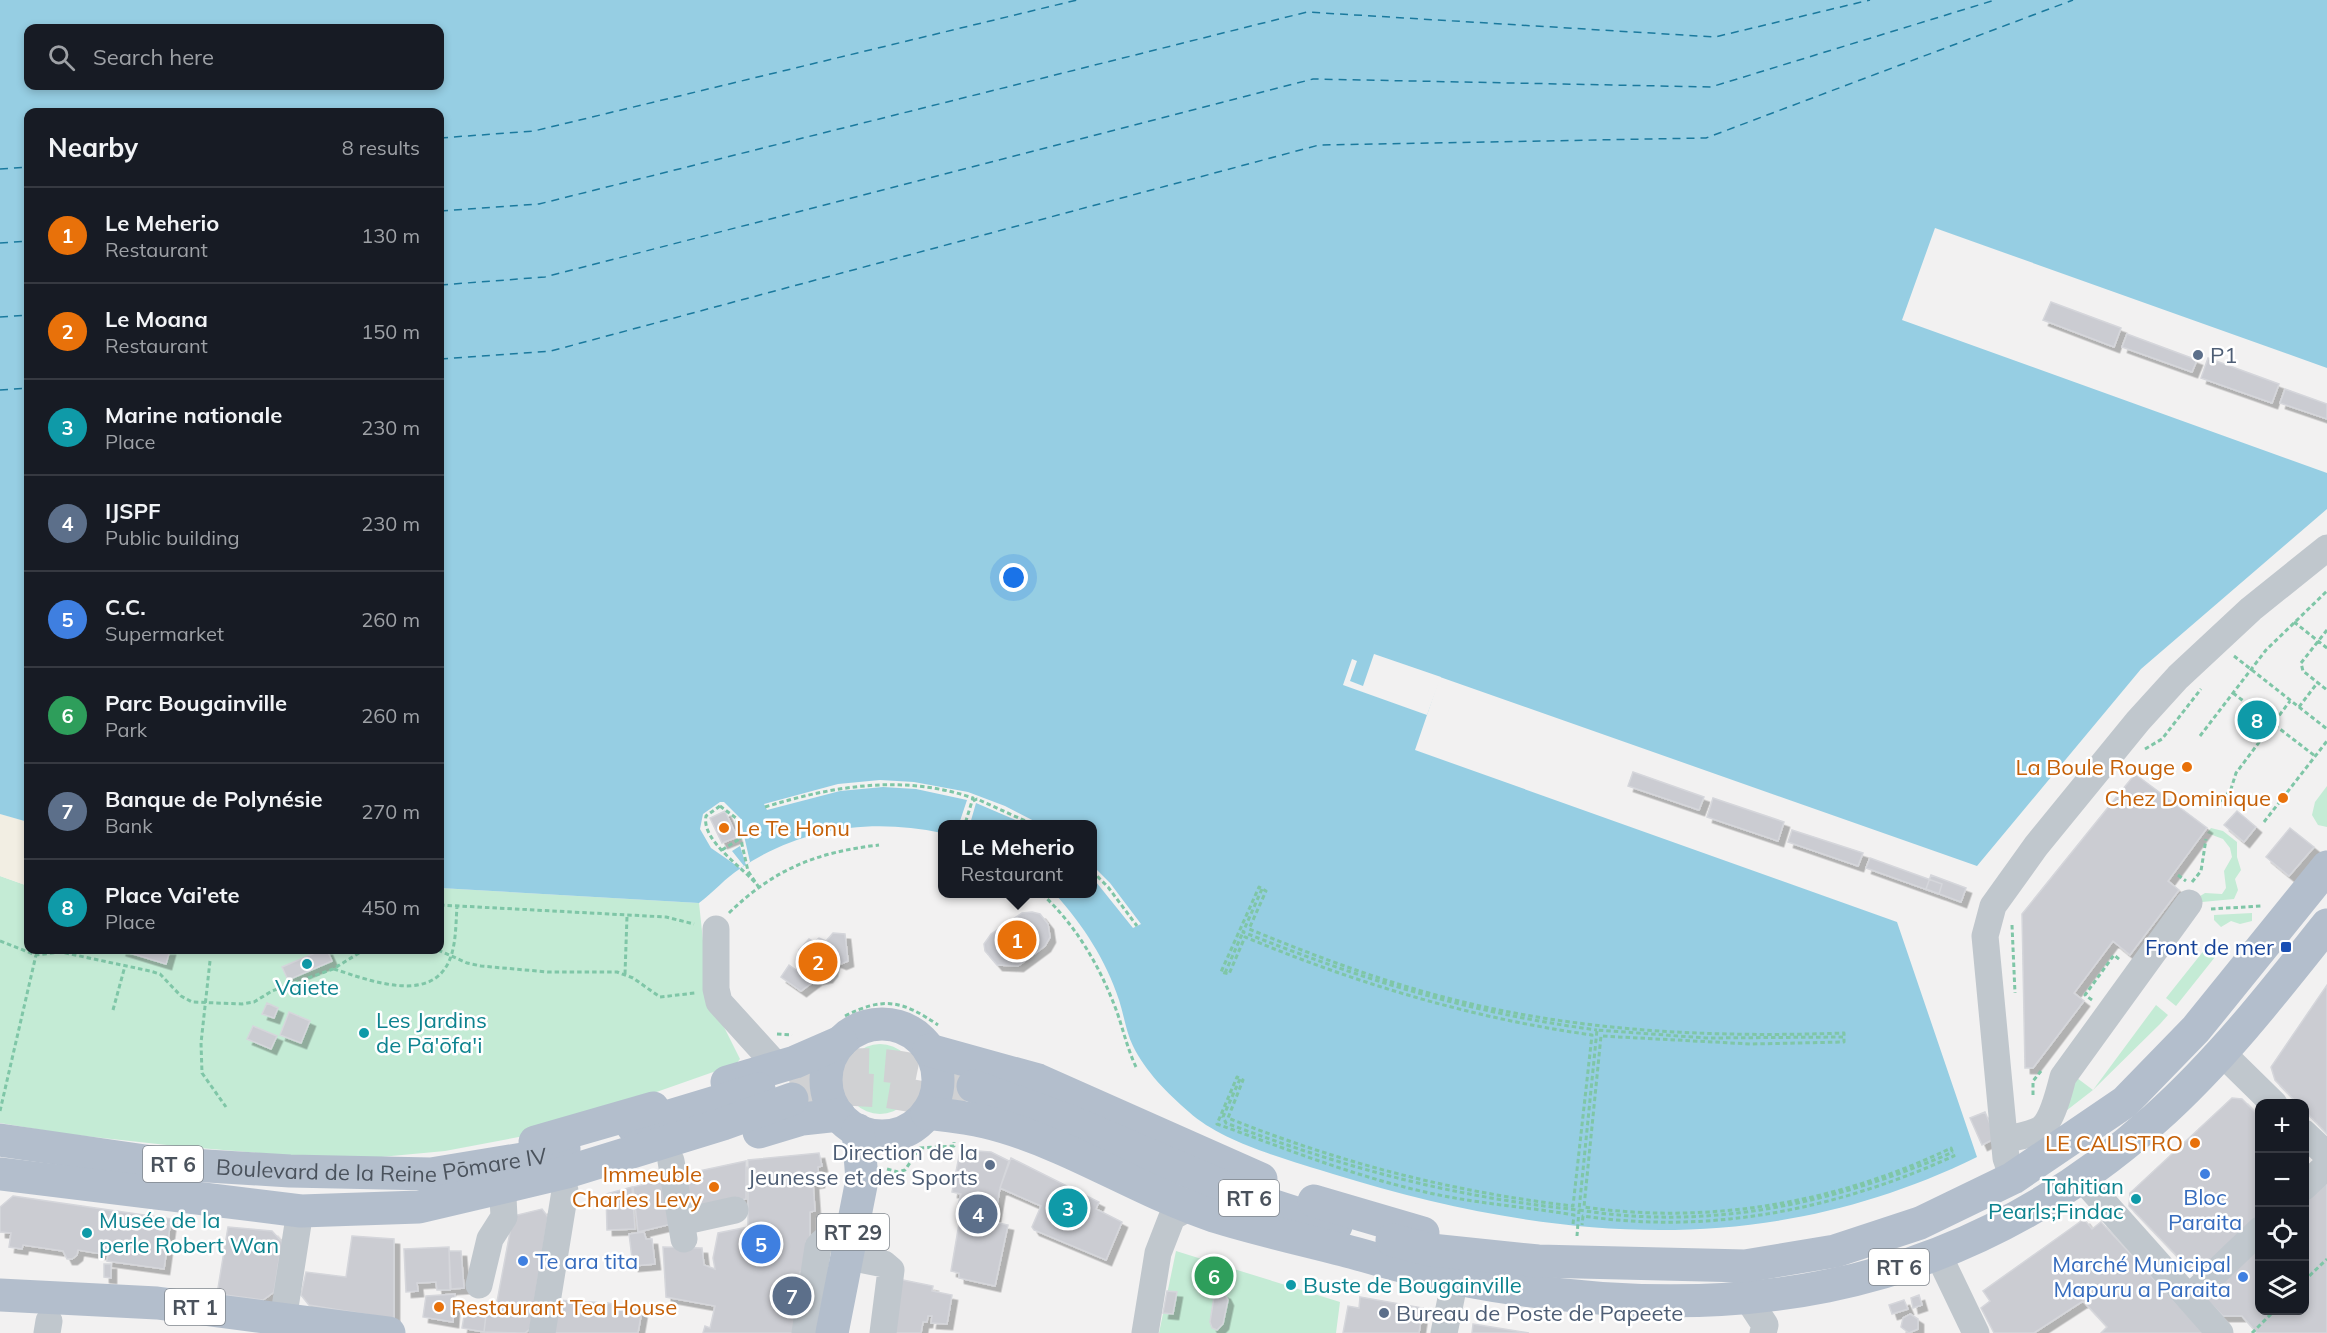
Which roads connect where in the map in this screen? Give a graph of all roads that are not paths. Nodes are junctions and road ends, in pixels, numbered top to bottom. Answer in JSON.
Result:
{"nodes":[{"id":1,"x":2327,"y":548,"type":"edge"},
{"id":2,"x":2327,"y":867,"type":"edge"},
{"id":3,"x":2189,"y":903,"type":"road end"},
{"id":4,"x":716,"y":929,"type":"road end"},
{"id":5,"x":2323,"y":940,"type":"edge"},
{"id":6,"x":841,"y":1042,"type":"junction"},
{"id":7,"x":929,"y":1050,"type":"junction"},
{"id":8,"x":2220,"y":1052,"type":"junction"},
{"id":9,"x":786,"y":1082,"type":"junction"},
{"id":10,"x":2043,"y":1091,"type":"dead end"},
{"id":11,"x":2269,"y":1099,"type":"edge"},
{"id":12,"x":927,"y":1113,"type":"junction"},
{"id":13,"x":849,"y":1122,"type":"junction"},
{"id":14,"x":893,"y":1134,"type":"junction"},
{"id":15,"x":2014,"y":1137,"type":"junction"},
{"id":16,"x":2309,"y":1138,"type":"edge"},
{"id":17,"x":0,"y":1140,"type":"edge"},
{"id":18,"x":2327,"y":1155,"type":"edge"},
{"id":19,"x":671,"y":1161,"type":"junction"},
{"id":20,"x":2327,"y":1165,"type":"edge"},
{"id":21,"x":0,"y":1174,"type":"edge"},
{"id":22,"x":2080,"y":1176,"type":"junction"},
{"id":23,"x":2013,"y":1178,"type":"junction"},
{"id":24,"x":2309,"y":1181,"type":"edge"},
{"id":25,"x":565,"y":1191,"type":"junction"},
{"id":26,"x":503,"y":1197,"type":"junction"},
{"id":27,"x":419,"y":1207,"type":"junction"},
{"id":28,"x":1190,"y":1207,"type":"junction"},
{"id":29,"x":735,"y":1210,"type":"dead end"},
{"id":30,"x":300,"y":1211,"type":"junction"},
{"id":31,"x":2255,"y":1234,"type":"edge"},
{"id":32,"x":858,"y":1250,"type":"junction"},
{"id":33,"x":1352,"y":1252,"type":"junction"},
{"id":34,"x":1938,"y":1254,"type":"junction"},
{"id":35,"x":1538,"y":1261,"type":"junction"},
{"id":36,"x":1455,"y":1279,"type":"junction"},
{"id":37,"x":479,"y":1285,"type":"dead end"},
{"id":38,"x":0,"y":1295,"type":"edge"},
{"id":39,"x":2190,"y":1297,"type":"junction"},
{"id":40,"x":50,"y":1313,"type":"edge"},
{"id":41,"x":1759,"y":1319,"type":"edge"},
{"id":42,"x":283,"y":1326,"type":"edge"},
{"id":43,"x":389,"y":1333,"type":"edge"},
{"id":44,"x":542,"y":1333,"type":"edge"},
{"id":45,"x":805,"y":1333,"type":"edge"},
{"id":46,"x":832,"y":1333,"type":"edge"},
{"id":47,"x":850,"y":1333,"type":"edge"},
{"id":48,"x":883,"y":1333,"type":"edge"},
{"id":49,"x":1145,"y":1333,"type":"edge"},
{"id":50,"x":1444,"y":1333,"type":"edge"},
{"id":51,"x":1976,"y":1333,"type":"edge"},
{"id":52,"x":2220,"y":1333,"type":"edge"}],
"edges":[{"from":1,"to":15,"type":"street"},
{"from":2,"to":23,"type":"main road","number":"RT 6"},
{"from":3,"to":15,"type":"street"},
{"from":4,"to":9,"type":"street"},
{"from":5,"to":8,"type":"main road","number":"RT 6"},
{"from":6,"to":7,"type":"main road"},
{"from":6,"to":9,"type":"main road"},
{"from":6,"to":13,"type":"main road"},
{"from":7,"to":12,"type":"main road"},
{"from":7,"to":35,"type":"main road"},
{"from":8,"to":11,"type":"street"},
{"from":8,"to":22,"type":"main road","number":"RT 6"},
{"from":9,"to":17,"type":"main road","name":"Boulevard de la Reine Pōmare IV","number":"RT 6"},
{"from":9,"to":27,"type":"main road","name":"Boulevard de la Reine Pōmare IV","number":"RT 6"},
{"from":10,"to":15,"type":"street"},
{"from":12,"to":14,"type":"main road"},
{"from":12,"to":28,"type":"main road"},
{"from":13,"to":14,"type":"main road"},
{"from":13,"to":19,"type":"main road"},
{"from":13,"to":32,"type":"main road","number":"RT 29"},
{"from":14,"to":32,"type":"main road","number":"RT 29"},
{"from":15,"to":23,"type":"street"},
{"from":16,"to":18,"type":"street"},
{"from":19,"to":25,"type":"main road"},
{"from":19,"to":29,"type":"street"},
{"from":20,"to":24,"type":"street"},
{"from":21,"to":30,"type":"main road","name":"Boulevard de la Reine Pōmare IV","number":"RT 6"},
{"from":22,"to":34,"type":"main road","number":"RT 6"},
{"from":22,"to":39,"type":"street"},
{"from":23,"to":35,"type":"main road","number":"RT 6"},
{"from":25,"to":26,"type":"main road"},
{"from":25,"to":44,"type":"street"},
{"from":26,"to":27,"type":"main road"},
{"from":26,"to":37,"type":"street"},
{"from":27,"to":30,"type":"main road","name":"Boulevard de la Reine Pōmare IV","number":"RT 6"},
{"from":28,"to":33,"type":"main road"},
{"from":28,"to":49,"type":"street"},
{"from":30,"to":42,"type":"street"},
{"from":31,"to":39,"type":"street"},
{"from":32,"to":45,"type":"street"},
{"from":32,"to":46,"type":"main road","number":"RT 29"},
{"from":32,"to":47,"type":"main road","number":"RT 29"},
{"from":32,"to":48,"type":"street"},
{"from":33,"to":35,"type":"main road","number":"RT 6"},
{"from":33,"to":36,"type":"main road","number":"RT 6"},
{"from":34,"to":41,"type":"main road","number":"RT 6"},
{"from":34,"to":51,"type":"street"},
{"from":36,"to":41,"type":"main road","number":"RT 6"},
{"from":36,"to":50,"type":"street"},
{"from":38,"to":40,"type":"main road","number":"RT 1"},
{"from":39,"to":52,"type":"street"},
{"from":40,"to":42,"type":"main road","number":"RT 1"},
{"from":42,"to":43,"type":"main road","number":"RT 1"}]}
